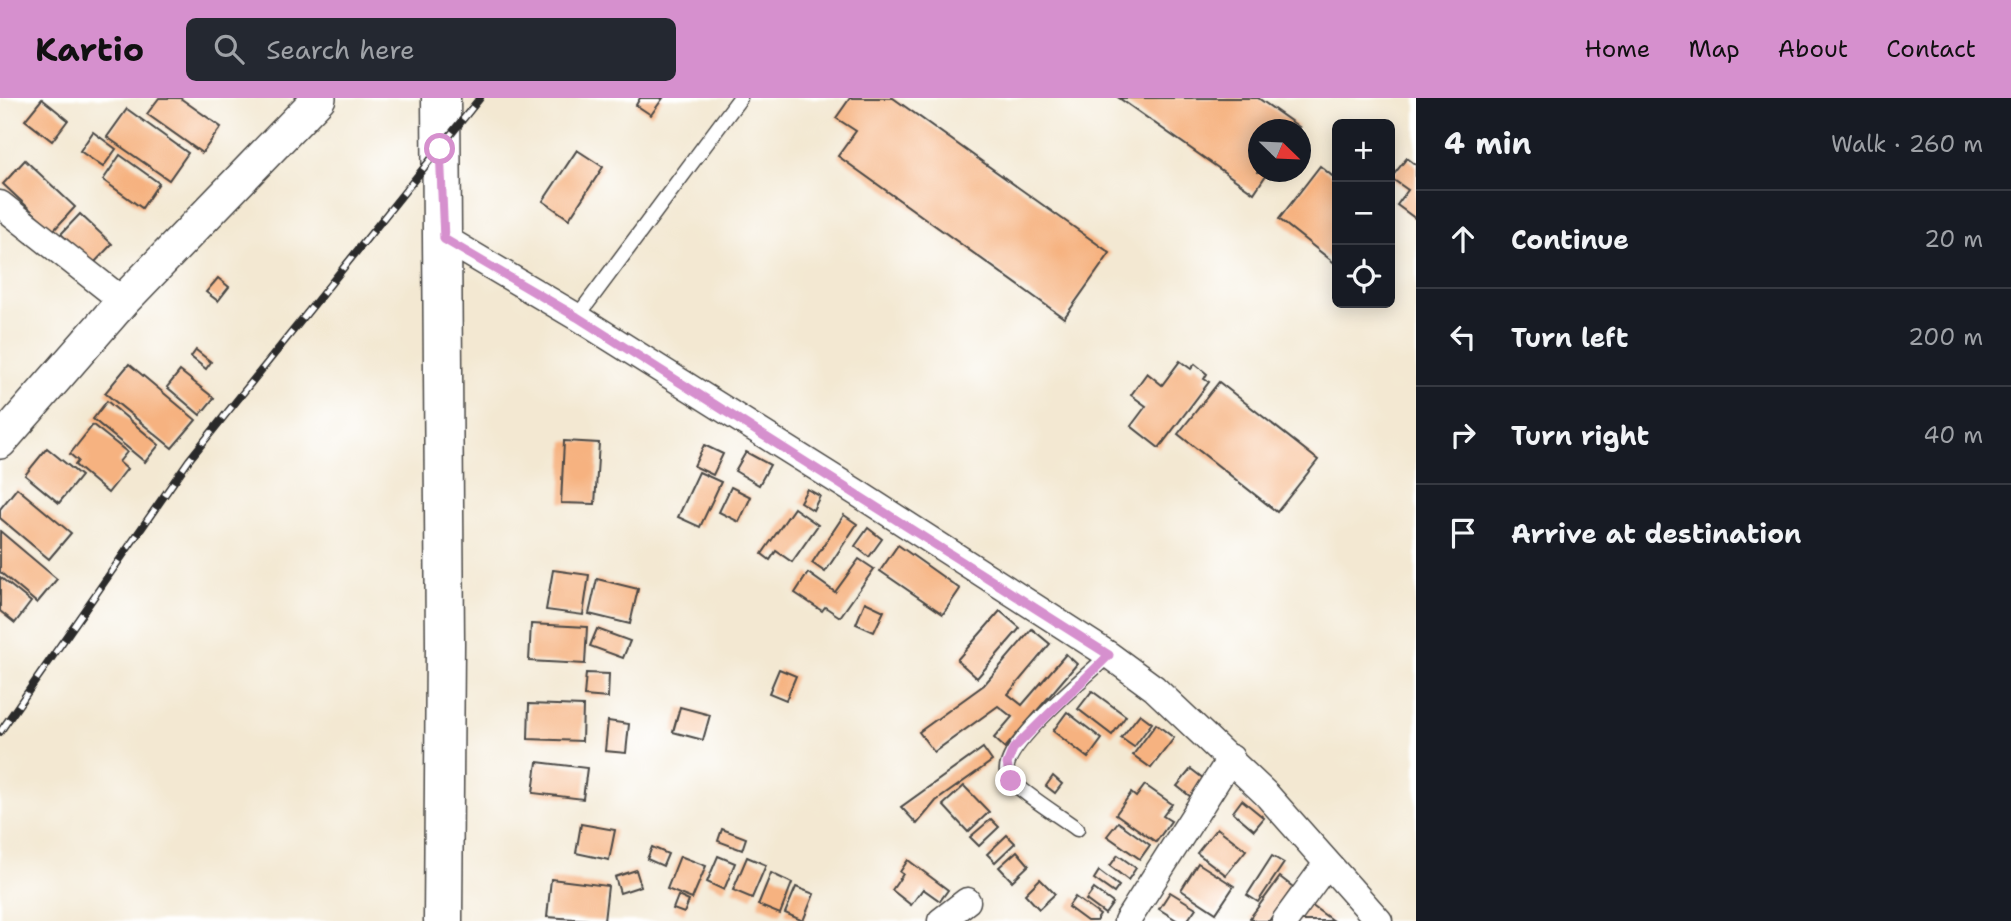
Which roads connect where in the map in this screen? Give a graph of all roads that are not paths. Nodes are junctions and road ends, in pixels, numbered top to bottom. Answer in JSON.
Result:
{"nodes":[{"id":1,"x":319,"y":98,"type":"edge"},
{"id":2,"x":441,"y":98,"type":"edge"},
{"id":3,"x":740,"y":98,"type":"edge"},
{"id":4,"x":0,"y":204,"type":"edge"},
{"id":5,"x":444,"y":239,"type":"junction"},
{"id":6,"x":123,"y":301,"type":"junction"},
{"id":7,"x":577,"y":317,"type":"junction"},
{"id":8,"x":0,"y":442,"type":"edge"},
{"id":9,"x":1109,"y":655,"type":"junction"},
{"id":10,"x":1231,"y":758,"type":"junction"},
{"id":11,"x":1077,"y":829,"type":"dead end"},
{"id":12,"x":1326,"y":865,"type":"junction"},
{"id":13,"x":967,"y":901,"type":"dead end"},
{"id":14,"x":443,"y":921,"type":"edge"},
{"id":15,"x":941,"y":921,"type":"edge"},
{"id":16,"x":1127,"y":921,"type":"edge"},
{"id":17,"x":1285,"y":921,"type":"edge"},
{"id":18,"x":1379,"y":921,"type":"edge"}],
"edges":[{"from":1,"to":6,"type":"street"},
{"from":2,"to":5,"type":"main road"},
{"from":3,"to":7,"type":"lane"},
{"from":4,"to":6,"type":"street"},
{"from":5,"to":7,"type":"street"},
{"from":5,"to":14,"type":"main road"},
{"from":6,"to":8,"type":"street"},
{"from":7,"to":9,"type":"street"},
{"from":9,"to":10,"type":"street"},
{"from":9,"to":11,"type":"lane"},
{"from":10,"to":12,"type":"street"},
{"from":10,"to":16,"type":"street"},
{"from":12,"to":17,"type":"street"},
{"from":12,"to":18,"type":"street"},
{"from":13,"to":15,"type":"street"}]}
